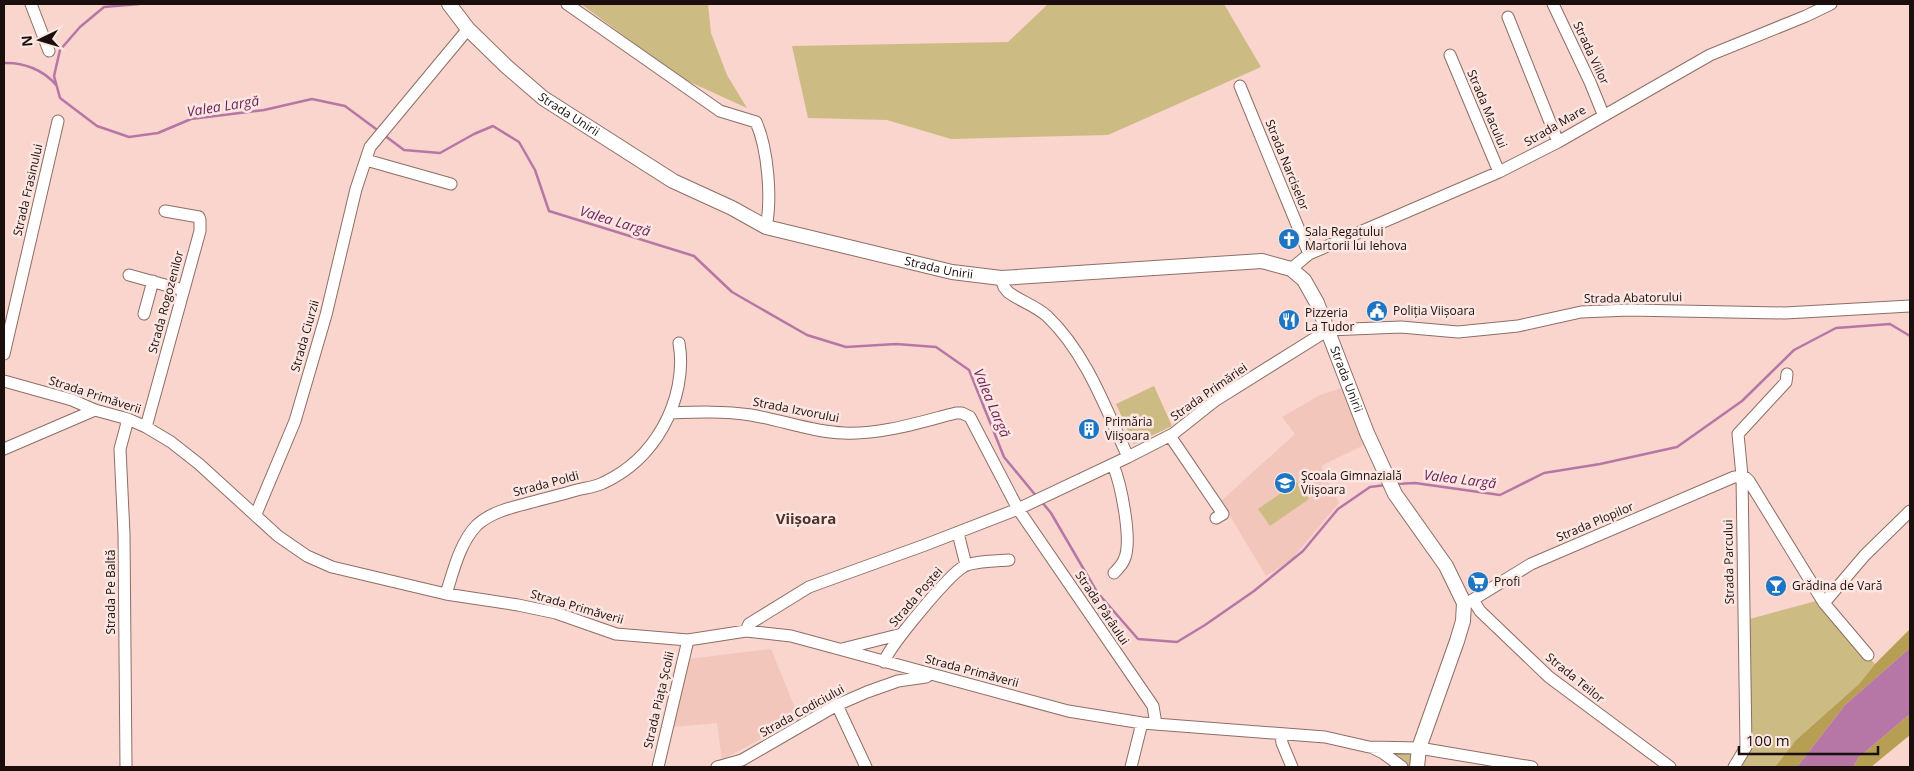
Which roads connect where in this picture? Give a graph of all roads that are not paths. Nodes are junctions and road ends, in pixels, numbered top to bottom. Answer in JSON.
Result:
{"nodes":[{"id":1,"x":32,"y":4,"type":"edge"},
{"id":2,"x":449,"y":4,"type":"edge"},
{"id":3,"x":567,"y":4,"type":"edge"},
{"id":4,"x":1553,"y":4,"type":"edge"},
{"id":5,"x":1831,"y":4,"type":"edge"},
{"id":6,"x":1508,"y":17,"type":"dead end"},
{"id":7,"x":468,"y":29,"type":"junction"},
{"id":8,"x":49,"y":51,"type":"dead end"},
{"id":9,"x":1450,"y":56,"type":"dead end"},
{"id":10,"x":1240,"y":86,"type":"dead end"},
{"id":11,"x":1603,"y":114,"type":"junction"},
{"id":12,"x":58,"y":121,"type":"dead end"},
{"id":13,"x":1558,"y":142,"type":"junction"},
{"id":14,"x":366,"y":160,"type":"junction"},
{"id":15,"x":1499,"y":172,"type":"junction"},
{"id":16,"x":450,"y":184,"type":"dead end"},
{"id":17,"x":165,"y":211,"type":"dead end"},
{"id":18,"x":766,"y":227,"type":"junction"},
{"id":19,"x":1309,"y":254,"type":"junction"},
{"id":20,"x":1291,"y":269,"type":"junction"},
{"id":21,"x":129,"y":275,"type":"dead end"},
{"id":22,"x":1001,"y":278,"type":"junction"},
{"id":23,"x":153,"y":281,"type":"junction"},
{"id":24,"x":184,"y":290,"type":"junction"},
{"id":25,"x":1910,"y":306,"type":"edge"},
{"id":26,"x":144,"y":314,"type":"dead end"},
{"id":27,"x":1328,"y":330,"type":"junction"},
{"id":28,"x":679,"y":343,"type":"dead end"},
{"id":29,"x":4,"y":354,"type":"edge"},
{"id":30,"x":1787,"y":374,"type":"dead end"},
{"id":31,"x":4,"y":381,"type":"edge"},
{"id":32,"x":95,"y":410,"type":"junction"},
{"id":33,"x":671,"y":413,"type":"junction"},
{"id":34,"x":128,"y":419,"type":"junction"},
{"id":35,"x":146,"y":427,"type":"junction"},
{"id":36,"x":1170,"y":436,"type":"junction"},
{"id":37,"x":4,"y":449,"type":"edge"},
{"id":38,"x":1128,"y":458,"type":"junction"},
{"id":39,"x":1114,"y":464,"type":"junction"},
{"id":40,"x":1742,"y":476,"type":"junction"},
{"id":41,"x":1023,"y":507,"type":"junction"},
{"id":42,"x":1910,"y":511,"type":"edge"},
{"id":43,"x":256,"y":514,"type":"junction"},
{"id":44,"x":1216,"y":518,"type":"dead end"},
{"id":45,"x":958,"y":533,"type":"junction"},
{"id":46,"x":1009,"y":560,"type":"dead end"},
{"id":47,"x":966,"y":565,"type":"junction"},
{"id":48,"x":1114,"y":573,"type":"dead end"},
{"id":49,"x":446,"y":594,"type":"junction"},
{"id":50,"x":1468,"y":602,"type":"junction"},
{"id":51,"x":1824,"y":603,"type":"junction"},
{"id":52,"x":746,"y":631,"type":"junction"},
{"id":53,"x":902,"y":634,"type":"junction"},
{"id":54,"x":688,"y":640,"type":"junction"},
{"id":55,"x":841,"y":650,"type":"junction"},
{"id":56,"x":1868,"y":655,"type":"dead end"},
{"id":57,"x":884,"y":662,"type":"junction"},
{"id":58,"x":930,"y":674,"type":"junction"},
{"id":59,"x":837,"y":705,"type":"junction"},
{"id":60,"x":1142,"y":723,"type":"junction"},
{"id":61,"x":1156,"y":724,"type":"junction"},
{"id":62,"x":1282,"y":735,"type":"junction"},
{"id":63,"x":1369,"y":746,"type":"junction"},
{"id":64,"x":1420,"y":748,"type":"junction"},
{"id":65,"x":742,"y":764,"type":"edge"},
{"id":66,"x":126,"y":767,"type":"edge"},
{"id":67,"x":658,"y":767,"type":"edge"},
{"id":68,"x":717,"y":767,"type":"edge"},
{"id":69,"x":866,"y":767,"type":"edge"},
{"id":70,"x":1131,"y":767,"type":"edge"},
{"id":71,"x":1292,"y":767,"type":"edge"},
{"id":72,"x":1402,"y":767,"type":"edge"},
{"id":73,"x":1416,"y":767,"type":"edge"},
{"id":74,"x":1532,"y":767,"type":"edge"},
{"id":75,"x":1670,"y":767,"type":"edge"},
{"id":76,"x":1734,"y":767,"type":"edge"}],
"edges":[{"from":1,"to":8,"type":"street"},
{"from":2,"to":7,"type":"main road","name":"Strada Unirii"},
{"from":3,"to":18,"type":"street"},
{"from":4,"to":11,"type":"street","name":"Strada Viilor"},
{"from":5,"to":11,"type":"street","name":"Strada Mare"},
{"from":6,"to":13,"type":"street"},
{"from":7,"to":14,"type":"street","name":"Strada Ciurzii"},
{"from":7,"to":18,"type":"main road","name":"Strada Unirii"},
{"from":9,"to":15,"type":"street","name":"Strada Macului"},
{"from":10,"to":19,"type":"street","name":"Strada Narciselor"},
{"from":11,"to":13,"type":"street","name":"Strada Mare"},
{"from":12,"to":29,"type":"street","name":"Strada Frasinului"},
{"from":13,"to":15,"type":"street","name":"Strada Mare"},
{"from":14,"to":16,"type":"street"},
{"from":14,"to":43,"type":"street","name":"Strada Ciurzii"},
{"from":15,"to":19,"type":"street","name":"Strada Mare"},
{"from":17,"to":24,"type":"street","name":"Strada Rogozenilor"},
{"from":18,"to":22,"type":"main road","name":"Strada Unirii"},
{"from":19,"to":20,"type":"street","name":"Strada Mare"},
{"from":20,"to":22,"type":"main road","name":"Strada Unirii"},
{"from":20,"to":27,"type":"main road","name":"Strada Unirii"},
{"from":21,"to":23,"type":"street"},
{"from":22,"to":38,"type":"street"},
{"from":23,"to":24,"type":"street"},
{"from":23,"to":26,"type":"street"},
{"from":24,"to":35,"type":"street","name":"Strada Rogozenilor"},
{"from":25,"to":27,"type":"street","name":"Strada Abatorului"},
{"from":27,"to":36,"type":"street","name":"Strada Primăriei"},
{"from":27,"to":50,"type":"main road","name":"Strada Unirii"},
{"from":28,"to":33,"type":"street"},
{"from":30,"to":40,"type":"street","name":"Strada Parcului"},
{"from":31,"to":32,"type":"street","name":"Strada Primăverii"},
{"from":32,"to":34,"type":"street","name":"Strada Primăverii"},
{"from":32,"to":37,"type":"street"},
{"from":33,"to":41,"type":"street","name":"Strada Izvorului"},
{"from":33,"to":49,"type":"street","name":"Strada Poldi"},
{"from":34,"to":35,"type":"street","name":"Strada Primăverii"},
{"from":34,"to":66,"type":"street","name":"Strada Pe Baltă"},
{"from":35,"to":43,"type":"street","name":"Strada Primăverii"},
{"from":36,"to":38,"type":"street","name":"Strada Primăriei"},
{"from":36,"to":44,"type":"street"},
{"from":38,"to":39,"type":"street","name":"Strada Primăriei"},
{"from":39,"to":41,"type":"street","name":"Strada Primăriei"},
{"from":39,"to":48,"type":"street"},
{"from":40,"to":50,"type":"street","name":"Strada Plopilor"},
{"from":40,"to":51,"type":"street"},
{"from":40,"to":76,"type":"street","name":"Strada Parcului"},
{"from":41,"to":45,"type":"street","name":"Strada Primăriei"},
{"from":41,"to":61,"type":"street","name":"Strada Pârâului"},
{"from":42,"to":51,"type":"street"},
{"from":43,"to":49,"type":"street","name":"Strada Primăverii"},
{"from":45,"to":47,"type":"street"},
{"from":45,"to":52,"type":"street","name":"Strada Primăriei"},
{"from":46,"to":47,"type":"street"},
{"from":47,"to":53,"type":"street","name":"Strada Poștei"},
{"from":49,"to":54,"type":"street","name":"Strada Primăverii"},
{"from":50,"to":64,"type":"main road"},
{"from":50,"to":75,"type":"street","name":"Strada Teilor"},
{"from":51,"to":56,"type":"street"},
{"from":52,"to":54,"type":"street","name":"Strada Primăverii"},
{"from":52,"to":55,"type":"street","name":"Strada Primăverii"},
{"from":53,"to":55,"type":"street"},
{"from":53,"to":57,"type":"street","name":"Strada Poștei"},
{"from":54,"to":67,"type":"street","name":"Strada Piața Școlii"},
{"from":55,"to":57,"type":"street","name":"Strada Primăverii"},
{"from":57,"to":58,"type":"street","name":"Strada Primăverii"},
{"from":58,"to":59,"type":"street","name":"Strada Codiciului"},
{"from":58,"to":60,"type":"street","name":"Strada Primăverii"},
{"from":59,"to":65,"type":"street","name":"Strada Codiciului"},
{"from":59,"to":69,"type":"street"},
{"from":60,"to":61,"type":"street","name":"Strada Primăverii"},
{"from":60,"to":70,"type":"street"},
{"from":61,"to":62,"type":"street","name":"Strada Primăverii"},
{"from":62,"to":63,"type":"street","name":"Strada Primăverii"},
{"from":62,"to":71,"type":"street"},
{"from":63,"to":64,"type":"street"},
{"from":63,"to":72,"type":"street"},
{"from":64,"to":73,"type":"main road"},
{"from":64,"to":74,"type":"street"},
{"from":65,"to":68,"type":"street","name":"Strada Codiciului"}]}
